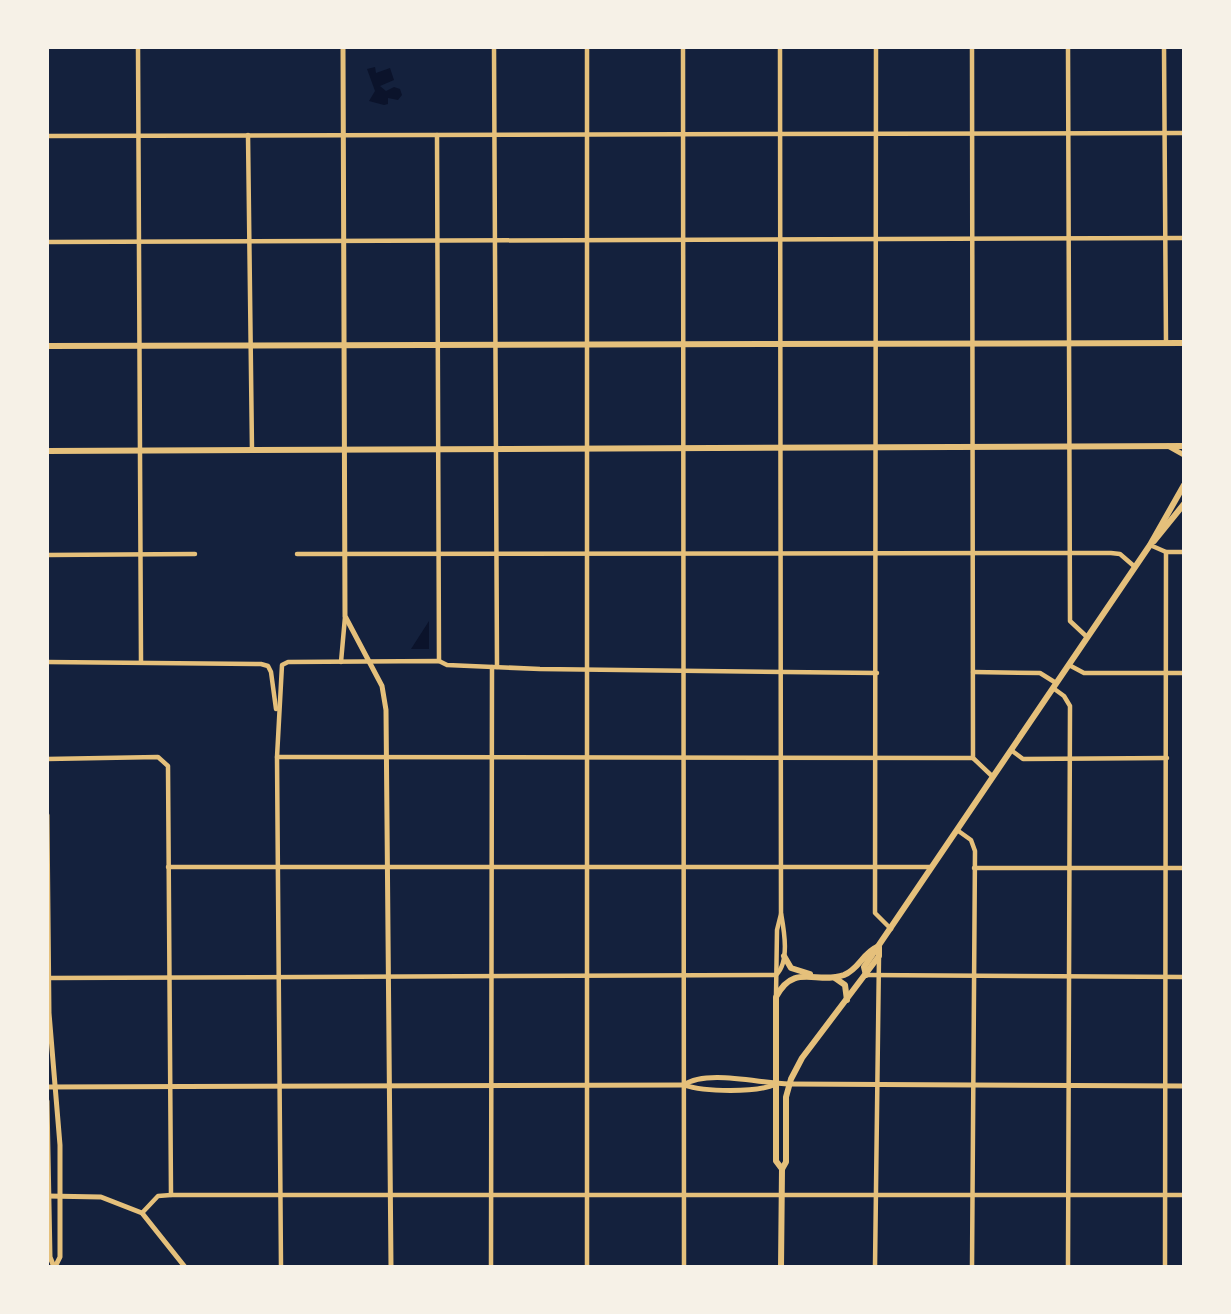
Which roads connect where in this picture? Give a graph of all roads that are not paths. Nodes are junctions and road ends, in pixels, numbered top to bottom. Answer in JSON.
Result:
{"nodes":[{"id":1,"x":138,"y":47,"type":"edge"},
{"id":2,"x":343,"y":47,"type":"edge"},
{"id":3,"x":494,"y":47,"type":"edge"},
{"id":4,"x":587,"y":47,"type":"edge"},
{"id":5,"x":682,"y":47,"type":"edge"},
{"id":6,"x":780,"y":47,"type":"edge"},
{"id":7,"x":876,"y":47,"type":"edge"},
{"id":8,"x":972,"y":47,"type":"edge"},
{"id":9,"x":1068,"y":47,"type":"edge"},
{"id":10,"x":1164,"y":47,"type":"edge"},
{"id":11,"x":1165,"y":133,"type":"junction"},
{"id":12,"x":1184,"y":133,"type":"edge"},
{"id":13,"x":780,"y":134,"type":"junction"},
{"id":14,"x":876,"y":134,"type":"junction"},
{"id":15,"x":973,"y":134,"type":"junction"},
{"id":16,"x":1068,"y":134,"type":"junction"},
{"id":17,"x":248,"y":135,"type":"junction"},
{"id":18,"x":343,"y":135,"type":"junction"},
{"id":19,"x":437,"y":135,"type":"junction"},
{"id":20,"x":494,"y":135,"type":"junction"},
{"id":21,"x":586,"y":135,"type":"junction"},
{"id":22,"x":683,"y":135,"type":"junction"},
{"id":23,"x":47,"y":136,"type":"edge"},
{"id":24,"x":139,"y":136,"type":"junction"},
{"id":25,"x":1165,"y":238,"type":"junction"},
{"id":26,"x":1184,"y":238,"type":"edge"},
{"id":27,"x":780,"y":239,"type":"junction"},
{"id":28,"x":877,"y":239,"type":"junction"},
{"id":29,"x":973,"y":239,"type":"junction"},
{"id":30,"x":1069,"y":239,"type":"junction"},
{"id":31,"x":438,"y":240,"type":"junction"},
{"id":32,"x":495,"y":240,"type":"junction"},
{"id":33,"x":587,"y":240,"type":"junction"},
{"id":34,"x":683,"y":240,"type":"junction"},
{"id":35,"x":343,"y":241,"type":"junction"},
{"id":36,"x":47,"y":242,"type":"edge"},
{"id":37,"x":139,"y":242,"type":"junction"},
{"id":38,"x":250,"y":242,"type":"junction"},
{"id":39,"x":973,"y":343,"type":"junction"},
{"id":40,"x":1166,"y":343,"type":"junction"},
{"id":41,"x":1184,"y":343,"type":"edge"},
{"id":42,"x":877,"y":344,"type":"junction"},
{"id":43,"x":1070,"y":344,"type":"junction"},
{"id":44,"x":495,"y":345,"type":"junction"},
{"id":45,"x":587,"y":345,"type":"junction"},
{"id":46,"x":684,"y":345,"type":"junction"},
{"id":47,"x":781,"y":345,"type":"junction"},
{"id":48,"x":47,"y":346,"type":"edge"},
{"id":49,"x":139,"y":346,"type":"junction"},
{"id":50,"x":251,"y":346,"type":"junction"},
{"id":51,"x":344,"y":346,"type":"junction"},
{"id":52,"x":438,"y":346,"type":"junction"},
{"id":53,"x":1168,"y":446,"type":"junction"},
{"id":54,"x":1184,"y":446,"type":"edge"},
{"id":55,"x":877,"y":447,"type":"junction"},
{"id":56,"x":973,"y":447,"type":"junction"},
{"id":57,"x":684,"y":448,"type":"junction"},
{"id":58,"x":781,"y":448,"type":"junction"},
{"id":59,"x":1069,"y":448,"type":"junction"},
{"id":60,"x":345,"y":449,"type":"junction"},
{"id":61,"x":438,"y":449,"type":"junction"},
{"id":62,"x":496,"y":449,"type":"junction"},
{"id":63,"x":587,"y":449,"type":"junction"},
{"id":64,"x":139,"y":450,"type":"junction"},
{"id":65,"x":252,"y":450,"type":"junction"},
{"id":66,"x":47,"y":451,"type":"edge"},
{"id":67,"x":1184,"y":455,"type":"edge"},
{"id":68,"x":1184,"y":485,"type":"edge"},
{"id":69,"x":1184,"y":504,"type":"edge"},
{"id":70,"x":1150,"y":545,"type":"junction"},
{"id":71,"x":1166,"y":552,"type":"junction"},
{"id":72,"x":1184,"y":552,"type":"edge"},
{"id":73,"x":1070,"y":553,"type":"junction"},
{"id":74,"x":140,"y":554,"type":"junction"},
{"id":75,"x":195,"y":554,"type":"dead end"},
{"id":76,"x":297,"y":554,"type":"dead end"},
{"id":77,"x":345,"y":554,"type":"junction"},
{"id":78,"x":589,"y":554,"type":"junction"},
{"id":79,"x":684,"y":554,"type":"junction"},
{"id":80,"x":782,"y":554,"type":"junction"},
{"id":81,"x":877,"y":554,"type":"junction"},
{"id":82,"x":973,"y":554,"type":"junction"},
{"id":83,"x":47,"y":555,"type":"edge"},
{"id":84,"x":439,"y":555,"type":"junction"},
{"id":85,"x":497,"y":555,"type":"junction"},
{"id":86,"x":1135,"y":567,"type":"junction"},
{"id":87,"x":345,"y":616,"type":"junction"},
{"id":88,"x":1087,"y":637,"type":"junction"},
{"id":89,"x":47,"y":662,"type":"edge"},
{"id":90,"x":141,"y":662,"type":"junction"},
{"id":91,"x":341,"y":662,"type":"junction"},
{"id":92,"x":370,"y":662,"type":"junction"},
{"id":93,"x":439,"y":662,"type":"junction"},
{"id":94,"x":1068,"y":664,"type":"junction"},
{"id":95,"x":494,"y":667,"type":"junction"},
{"id":96,"x":588,"y":670,"type":"junction"},
{"id":97,"x":684,"y":671,"type":"junction"},
{"id":98,"x":781,"y":672,"type":"junction"},
{"id":99,"x":973,"y":672,"type":"junction"},
{"id":100,"x":877,"y":673,"type":"junction"},
{"id":101,"x":1167,"y":673,"type":"junction"},
{"id":102,"x":1184,"y":673,"type":"edge"},
{"id":103,"x":1054,"y":685,"type":"junction"},
{"id":104,"x":277,"y":717,"type":"junction"},
{"id":105,"x":1011,"y":750,"type":"junction"},
{"id":106,"x":386,"y":756,"type":"junction"},
{"id":107,"x":492,"y":756,"type":"junction"},
{"id":108,"x":684,"y":756,"type":"junction"},
{"id":109,"x":277,"y":757,"type":"junction"},
{"id":110,"x":588,"y":757,"type":"junction"},
{"id":111,"x":781,"y":757,"type":"junction"},
{"id":112,"x":876,"y":757,"type":"junction"},
{"id":113,"x":973,"y":758,"type":"junction"},
{"id":114,"x":1071,"y":758,"type":"junction"},
{"id":115,"x":1167,"y":758,"type":"junction"},
{"id":116,"x":47,"y":759,"type":"edge"},
{"id":117,"x":993,"y":777,"type":"junction"},
{"id":118,"x":47,"y":815,"type":"edge"},
{"id":119,"x":957,"y":830,"type":"junction"},
{"id":120,"x":387,"y":865,"type":"junction"},
{"id":121,"x":492,"y":865,"type":"junction"},
{"id":122,"x":587,"y":866,"type":"junction"},
{"id":123,"x":781,"y":866,"type":"junction"},
{"id":124,"x":876,"y":866,"type":"junction"},
{"id":125,"x":169,"y":867,"type":"junction"},
{"id":126,"x":278,"y":867,"type":"junction"},
{"id":127,"x":684,"y":867,"type":"junction"},
{"id":128,"x":931,"y":867,"type":"junction"},
{"id":129,"x":1166,"y":867,"type":"junction"},
{"id":130,"x":974,"y":868,"type":"junction"},
{"id":131,"x":1070,"y":868,"type":"junction"},
{"id":132,"x":1184,"y":868,"type":"edge"},
{"id":133,"x":781,"y":913,"type":"junction"},
{"id":134,"x":891,"y":929,"type":"junction"},
{"id":135,"x":879,"y":945,"type":"junction"},
{"id":136,"x":784,"y":956,"type":"junction"},
{"id":137,"x":879,"y":957,"type":"junction"},
{"id":138,"x":387,"y":974,"type":"junction"},
{"id":139,"x":491,"y":974,"type":"junction"},
{"id":140,"x":278,"y":975,"type":"junction"},
{"id":141,"x":587,"y":975,"type":"junction"},
{"id":142,"x":776,"y":975,"type":"junction"},
{"id":143,"x":866,"y":975,"type":"junction"},
{"id":144,"x":878,"y":975,"type":"junction"},
{"id":145,"x":684,"y":976,"type":"junction"},
{"id":146,"x":818,"y":976,"type":"junction"},
{"id":147,"x":828,"y":976,"type":"junction"},
{"id":148,"x":974,"y":976,"type":"junction"},
{"id":149,"x":1070,"y":976,"type":"junction"},
{"id":150,"x":169,"y":977,"type":"junction"},
{"id":151,"x":1165,"y":977,"type":"junction"},
{"id":152,"x":1184,"y":977,"type":"edge"},
{"id":153,"x":48,"y":978,"type":"edge"},
{"id":154,"x":776,"y":997,"type":"junction"},
{"id":155,"x":847,"y":1002,"type":"junction"},
{"id":156,"x":48,"y":1014,"type":"edge"},
{"id":157,"x":776,"y":1084,"type":"junction"},
{"id":158,"x":789,"y":1084,"type":"junction"},
{"id":159,"x":279,"y":1085,"type":"junction"},
{"id":160,"x":389,"y":1085,"type":"junction"},
{"id":161,"x":491,"y":1085,"type":"junction"},
{"id":162,"x":588,"y":1085,"type":"junction"},
{"id":163,"x":684,"y":1085,"type":"junction"},
{"id":164,"x":876,"y":1085,"type":"junction"},
{"id":165,"x":170,"y":1086,"type":"junction"},
{"id":166,"x":972,"y":1086,"type":"junction"},
{"id":167,"x":1068,"y":1086,"type":"junction"},
{"id":168,"x":1165,"y":1086,"type":"junction"},
{"id":169,"x":1184,"y":1086,"type":"edge"},
{"id":170,"x":47,"y":1087,"type":"edge"},
{"id":171,"x":57,"y":1087,"type":"junction"},
{"id":172,"x":47,"y":1101,"type":"edge"},
{"id":173,"x":782,"y":1168,"type":"junction"},
{"id":174,"x":490,"y":1194,"type":"junction"},
{"id":175,"x":781,"y":1194,"type":"junction"},
{"id":176,"x":171,"y":1195,"type":"junction"},
{"id":177,"x":280,"y":1195,"type":"junction"},
{"id":178,"x":390,"y":1195,"type":"junction"},
{"id":179,"x":587,"y":1195,"type":"junction"},
{"id":180,"x":684,"y":1195,"type":"junction"},
{"id":181,"x":876,"y":1195,"type":"junction"},
{"id":182,"x":972,"y":1195,"type":"junction"},
{"id":183,"x":1068,"y":1195,"type":"junction"},
{"id":184,"x":1164,"y":1195,"type":"junction"},
{"id":185,"x":1184,"y":1195,"type":"edge"},
{"id":186,"x":49,"y":1196,"type":"edge"},
{"id":187,"x":60,"y":1196,"type":"junction"},
{"id":188,"x":142,"y":1213,"type":"junction"},
{"id":189,"x":55,"y":1267,"type":"edge"},
{"id":190,"x":185,"y":1267,"type":"edge"},
{"id":191,"x":281,"y":1267,"type":"edge"},
{"id":192,"x":391,"y":1267,"type":"edge"},
{"id":193,"x":491,"y":1267,"type":"edge"},
{"id":194,"x":587,"y":1267,"type":"edge"},
{"id":195,"x":684,"y":1267,"type":"edge"},
{"id":196,"x":780,"y":1267,"type":"edge"},
{"id":197,"x":876,"y":1267,"type":"edge"},
{"id":198,"x":972,"y":1267,"type":"edge"},
{"id":199,"x":1068,"y":1267,"type":"edge"},
{"id":200,"x":1165,"y":1267,"type":"edge"}],
"edges":[{"from":1,"to":24,"type":"street"},
{"from":2,"to":18,"type":"main road"},
{"from":3,"to":20,"type":"street"},
{"from":4,"to":21,"type":"street"},
{"from":5,"to":22,"type":"street"},
{"from":6,"to":13,"type":"street"},
{"from":7,"to":14,"type":"street"},
{"from":8,"to":15,"type":"street"},
{"from":9,"to":16,"type":"street"},
{"from":10,"to":11,"type":"street"},
{"from":11,"to":12,"type":"street"},
{"from":11,"to":16,"type":"street"},
{"from":11,"to":25,"type":"street"},
{"from":13,"to":14,"type":"street"},
{"from":13,"to":22,"type":"street"},
{"from":13,"to":27,"type":"street"},
{"from":14,"to":15,"type":"street"},
{"from":14,"to":28,"type":"street"},
{"from":15,"to":16,"type":"street"},
{"from":15,"to":29,"type":"street"},
{"from":16,"to":30,"type":"street"},
{"from":17,"to":18,"type":"street"},
{"from":17,"to":24,"type":"street"},
{"from":17,"to":38,"type":"street"},
{"from":18,"to":19,"type":"street"},
{"from":18,"to":35,"type":"main road"},
{"from":19,"to":20,"type":"street"},
{"from":19,"to":31,"type":"street"},
{"from":20,"to":21,"type":"street"},
{"from":20,"to":32,"type":"street"},
{"from":21,"to":22,"type":"street"},
{"from":21,"to":33,"type":"street"},
{"from":22,"to":34,"type":"street"},
{"from":23,"to":24,"type":"street"},
{"from":24,"to":37,"type":"street"},
{"from":25,"to":26,"type":"street"},
{"from":25,"to":30,"type":"street"},
{"from":25,"to":40,"type":"street"},
{"from":27,"to":28,"type":"street"},
{"from":27,"to":34,"type":"street"},
{"from":27,"to":47,"type":"street"},
{"from":28,"to":29,"type":"street"},
{"from":28,"to":42,"type":"street"},
{"from":29,"to":30,"type":"street"},
{"from":29,"to":39,"type":"street"},
{"from":30,"to":43,"type":"street"},
{"from":31,"to":32,"type":"street"},
{"from":31,"to":35,"type":"street"},
{"from":31,"to":52,"type":"street"},
{"from":32,"to":33,"type":"street"},
{"from":32,"to":44,"type":"street"},
{"from":33,"to":34,"type":"street"},
{"from":33,"to":45,"type":"street"},
{"from":34,"to":46,"type":"street"},
{"from":35,"to":38,"type":"street"},
{"from":35,"to":51,"type":"main road"},
{"from":36,"to":37,"type":"street"},
{"from":37,"to":38,"type":"street"},
{"from":37,"to":49,"type":"street"},
{"from":38,"to":50,"type":"street"},
{"from":39,"to":42,"type":"main road"},
{"from":39,"to":43,"type":"main road"},
{"from":39,"to":56,"type":"street"},
{"from":40,"to":41,"type":"main road"},
{"from":40,"to":43,"type":"main road"},
{"from":42,"to":47,"type":"main road"},
{"from":42,"to":55,"type":"street"},
{"from":43,"to":59,"type":"street"},
{"from":44,"to":45,"type":"main road"},
{"from":44,"to":52,"type":"main road"},
{"from":44,"to":62,"type":"street"},
{"from":45,"to":46,"type":"main road"},
{"from":45,"to":63,"type":"street"},
{"from":46,"to":47,"type":"main road"},
{"from":46,"to":57,"type":"street"},
{"from":47,"to":58,"type":"street"},
{"from":48,"to":49,"type":"main road"},
{"from":49,"to":50,"type":"main road"},
{"from":49,"to":64,"type":"street"},
{"from":50,"to":51,"type":"main road"},
{"from":50,"to":65,"type":"street"},
{"from":51,"to":52,"type":"main road"},
{"from":51,"to":60,"type":"main road"},
{"from":52,"to":61,"type":"street"},
{"from":53,"to":54,"type":"main road"},
{"from":53,"to":59,"type":"main road"},
{"from":53,"to":67,"type":"main road"},
{"from":55,"to":56,"type":"main road"},
{"from":55,"to":58,"type":"main road"},
{"from":55,"to":81,"type":"street"},
{"from":56,"to":59,"type":"main road"},
{"from":56,"to":82,"type":"street"},
{"from":57,"to":58,"type":"main road"},
{"from":57,"to":63,"type":"main road"},
{"from":57,"to":79,"type":"street"},
{"from":58,"to":80,"type":"street"},
{"from":59,"to":73,"type":"street"},
{"from":60,"to":61,"type":"main road"},
{"from":60,"to":65,"type":"main road"},
{"from":60,"to":77,"type":"main road"},
{"from":61,"to":62,"type":"main road"},
{"from":61,"to":84,"type":"street"},
{"from":62,"to":63,"type":"main road"},
{"from":62,"to":85,"type":"street"},
{"from":63,"to":78,"type":"street"},
{"from":64,"to":65,"type":"main road"},
{"from":64,"to":66,"type":"main road"},
{"from":64,"to":74,"type":"street"},
{"from":68,"to":70,"type":"main road"},
{"from":69,"to":70,"type":"main road"},
{"from":70,"to":71,"type":"street"},
{"from":70,"to":86,"type":"main road"},
{"from":71,"to":72,"type":"street"},
{"from":71,"to":101,"type":"street"},
{"from":73,"to":82,"type":"street"},
{"from":73,"to":86,"type":"street"},
{"from":73,"to":88,"type":"street"},
{"from":74,"to":75,"type":"street"},
{"from":74,"to":83,"type":"street"},
{"from":74,"to":90,"type":"street"},
{"from":76,"to":77,"type":"street"},
{"from":77,"to":84,"type":"street"},
{"from":77,"to":87,"type":"main road"},
{"from":78,"to":79,"type":"street"},
{"from":78,"to":85,"type":"street"},
{"from":78,"to":96,"type":"street"},
{"from":79,"to":80,"type":"street"},
{"from":79,"to":97,"type":"street"},
{"from":80,"to":81,"type":"street"},
{"from":80,"to":98,"type":"street"},
{"from":81,"to":82,"type":"street"},
{"from":81,"to":100,"type":"street"},
{"from":82,"to":99,"type":"street"},
{"from":84,"to":85,"type":"street"},
{"from":84,"to":93,"type":"street"},
{"from":85,"to":95,"type":"street"},
{"from":86,"to":88,"type":"main road"},
{"from":87,"to":91,"type":"street"},
{"from":87,"to":92,"type":"main road"},
{"from":88,"to":94,"type":"main road"},
{"from":89,"to":90,"type":"street"},
{"from":90,"to":104,"type":"street"},
{"from":91,"to":92,"type":"street"},
{"from":91,"to":104,"type":"street"},
{"from":92,"to":93,"type":"street"},
{"from":92,"to":106,"type":"main road"},
{"from":93,"to":95,"type":"street"},
{"from":94,"to":101,"type":"street"},
{"from":94,"to":103,"type":"main road"},
{"from":95,"to":96,"type":"street"},
{"from":95,"to":107,"type":"street"},
{"from":96,"to":97,"type":"street"},
{"from":96,"to":110,"type":"street"},
{"from":97,"to":98,"type":"street"},
{"from":97,"to":108,"type":"street"},
{"from":98,"to":100,"type":"street"},
{"from":98,"to":111,"type":"street"},
{"from":99,"to":103,"type":"street"},
{"from":99,"to":113,"type":"street"},
{"from":100,"to":112,"type":"street"},
{"from":101,"to":102,"type":"street"},
{"from":101,"to":115,"type":"street"},
{"from":103,"to":105,"type":"main road"},
{"from":103,"to":114,"type":"street"},
{"from":104,"to":109,"type":"street"},
{"from":105,"to":114,"type":"street"},
{"from":105,"to":117,"type":"main road"},
{"from":106,"to":107,"type":"street"},
{"from":106,"to":109,"type":"street"},
{"from":106,"to":120,"type":"main road"},
{"from":107,"to":110,"type":"street"},
{"from":107,"to":121,"type":"street"},
{"from":108,"to":110,"type":"street"},
{"from":108,"to":111,"type":"street"},
{"from":108,"to":127,"type":"street"},
{"from":109,"to":126,"type":"street"},
{"from":110,"to":122,"type":"street"},
{"from":111,"to":112,"type":"street"},
{"from":111,"to":123,"type":"street"},
{"from":112,"to":113,"type":"street"},
{"from":112,"to":124,"type":"street"},
{"from":113,"to":117,"type":"street"},
{"from":114,"to":115,"type":"street"},
{"from":114,"to":131,"type":"street"},
{"from":115,"to":129,"type":"street"},
{"from":116,"to":125,"type":"street"},
{"from":117,"to":119,"type":"main road"},
{"from":118,"to":153,"type":"main road"},
{"from":119,"to":128,"type":"main road"},
{"from":119,"to":130,"type":"street"},
{"from":120,"to":121,"type":"street"},
{"from":120,"to":126,"type":"street"},
{"from":120,"to":138,"type":"main road"},
{"from":121,"to":122,"type":"street"},
{"from":121,"to":139,"type":"street"},
{"from":122,"to":127,"type":"street"},
{"from":122,"to":141,"type":"street"},
{"from":123,"to":124,"type":"street"},
{"from":123,"to":127,"type":"street"},
{"from":123,"to":133,"type":"street"},
{"from":124,"to":128,"type":"street"},
{"from":124,"to":134,"type":"street"},
{"from":125,"to":126,"type":"street"},
{"from":125,"to":150,"type":"street"},
{"from":126,"to":140,"type":"street"},
{"from":127,"to":145,"type":"street"},
{"from":128,"to":134,"type":"main road"},
{"from":129,"to":131,"type":"street"},
{"from":129,"to":132,"type":"street"},
{"from":129,"to":151,"type":"street"},
{"from":130,"to":131,"type":"street"},
{"from":130,"to":148,"type":"street"},
{"from":131,"to":149,"type":"street"},
{"from":133,"to":136,"type":"street"},
{"from":133,"to":142,"type":"street"},
{"from":134,"to":135,"type":"main road"},
{"from":135,"to":137,"type":"main road"},
{"from":135,"to":143,"type":"main road"},
{"from":135,"to":147,"type":"main road"},
{"from":136,"to":142,"type":"street"},
{"from":136,"to":146,"type":"main road"},
{"from":137,"to":143,"type":"main road"},
{"from":137,"to":144,"type":"street"},
{"from":138,"to":139,"type":"street"},
{"from":138,"to":140,"type":"street"},
{"from":138,"to":160,"type":"main road"},
{"from":139,"to":141,"type":"street"},
{"from":139,"to":161,"type":"street"},
{"from":140,"to":150,"type":"street"},
{"from":140,"to":159,"type":"street"},
{"from":141,"to":145,"type":"street"},
{"from":141,"to":162,"type":"street"},
{"from":142,"to":145,"type":"street"},
{"from":142,"to":154,"type":"street"},
{"from":143,"to":144,"type":"street"},
{"from":143,"to":155,"type":"main road"},
{"from":144,"to":148,"type":"street"},
{"from":144,"to":164,"type":"street"},
{"from":145,"to":163,"type":"street"},
{"from":146,"to":147,"type":"main road"},
{"from":146,"to":154,"type":"main road"},
{"from":147,"to":155,"type":"main road"},
{"from":148,"to":149,"type":"street"},
{"from":148,"to":166,"type":"street"},
{"from":149,"to":151,"type":"street"},
{"from":149,"to":167,"type":"street"},
{"from":150,"to":153,"type":"street"},
{"from":150,"to":165,"type":"street"},
{"from":151,"to":152,"type":"street"},
{"from":151,"to":168,"type":"street"},
{"from":153,"to":156,"type":"main road"},
{"from":154,"to":157,"type":"main road"},
{"from":155,"to":158,"type":"main road"},
{"from":156,"to":171,"type":"main road"},
{"from":157,"to":158,"type":"main road"},
{"from":157,"to":163,"type":"main road"},
{"from":157,"to":173,"type":"main road"},
{"from":158,"to":164,"type":"main road"},
{"from":158,"to":173,"type":"main road"},
{"from":159,"to":160,"type":"main road"},
{"from":159,"to":165,"type":"main road"},
{"from":159,"to":177,"type":"street"},
{"from":160,"to":161,"type":"main road"},
{"from":160,"to":178,"type":"main road"},
{"from":161,"to":162,"type":"main road"},
{"from":161,"to":174,"type":"street"},
{"from":162,"to":163,"type":"main road"},
{"from":162,"to":179,"type":"street"},
{"from":163,"to":180,"type":"street"},
{"from":164,"to":166,"type":"main road"},
{"from":164,"to":181,"type":"street"},
{"from":165,"to":171,"type":"main road"},
{"from":165,"to":176,"type":"street"},
{"from":166,"to":167,"type":"main road"},
{"from":166,"to":182,"type":"street"},
{"from":167,"to":168,"type":"main road"},
{"from":167,"to":183,"type":"street"},
{"from":168,"to":169,"type":"main road"},
{"from":168,"to":184,"type":"street"},
{"from":170,"to":171,"type":"main road"},
{"from":171,"to":187,"type":"main road"},
{"from":172,"to":186,"type":"main road"},
{"from":173,"to":175,"type":"main road"},
{"from":174,"to":178,"type":"street"},
{"from":174,"to":179,"type":"street"},
{"from":174,"to":193,"type":"street"},
{"from":175,"to":180,"type":"street"},
{"from":175,"to":181,"type":"street"},
{"from":175,"to":196,"type":"main road"},
{"from":176,"to":177,"type":"street"},
{"from":176,"to":188,"type":"street"},
{"from":177,"to":178,"type":"street"},
{"from":177,"to":191,"type":"street"},
{"from":178,"to":192,"type":"main road"},
{"from":179,"to":180,"type":"street"},
{"from":179,"to":194,"type":"street"},
{"from":180,"to":195,"type":"street"},
{"from":181,"to":182,"type":"street"},
{"from":181,"to":197,"type":"street"},
{"from":182,"to":183,"type":"street"},
{"from":182,"to":198,"type":"street"},
{"from":183,"to":184,"type":"street"},
{"from":183,"to":199,"type":"street"},
{"from":184,"to":185,"type":"street"},
{"from":184,"to":200,"type":"street"},
{"from":186,"to":187,"type":"main road"},
{"from":186,"to":189,"type":"main road"},
{"from":187,"to":188,"type":"main road"},
{"from":187,"to":189,"type":"main road"},
{"from":188,"to":190,"type":"main road"}]}
